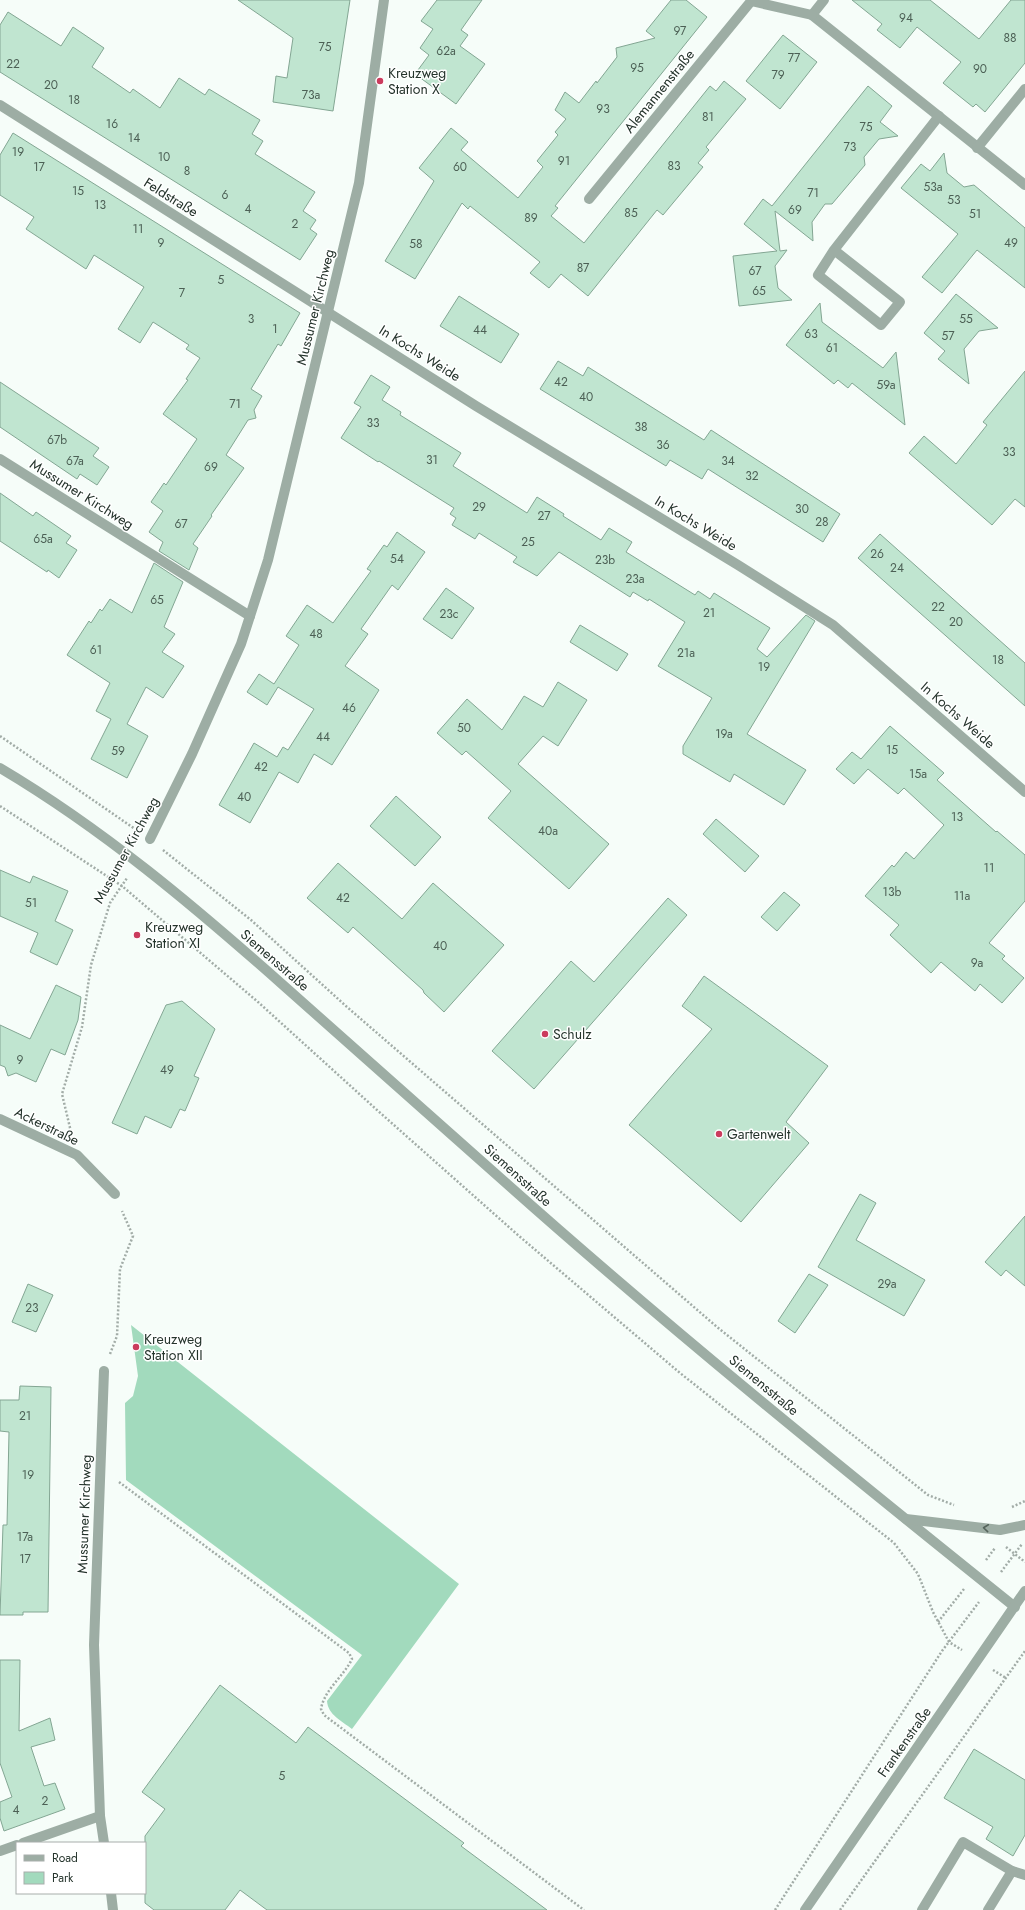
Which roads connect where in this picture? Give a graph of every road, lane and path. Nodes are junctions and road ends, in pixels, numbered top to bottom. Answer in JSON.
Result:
{"nodes":[{"id":1,"x":384,"y":0,"type":"edge"},
{"id":2,"x":751,"y":0,"type":"edge"},
{"id":3,"x":824,"y":0,"type":"edge"},
{"id":4,"x":812,"y":15,"type":"junction"},
{"id":5,"x":1025,"y":89,"type":"edge"},
{"id":6,"x":0,"y":106,"type":"edge"},
{"id":7,"x":939,"y":116,"type":"junction"},
{"id":8,"x":977,"y":148,"type":"junction"},
{"id":9,"x":1025,"y":185,"type":"edge"},
{"id":10,"x":589,"y":199,"type":"dead end"},
{"id":11,"x":834,"y":250,"type":"junction"},
{"id":12,"x":328,"y":311,"type":"junction"},
{"id":13,"x":0,"y":459,"type":"edge"},
{"id":14,"x":250,"y":616,"type":"junction"},
{"id":15,"x":0,"y":736,"type":"edge"},
{"id":16,"x":0,"y":768,"type":"edge"},
{"id":17,"x":1025,"y":792,"type":"edge"},
{"id":18,"x":0,"y":806,"type":"edge"},
{"id":19,"x":150,"y":839,"type":"junction"},
{"id":20,"x":138,"y":862,"type":"junction"},
{"id":21,"x":122,"y":886,"type":"junction"},
{"id":22,"x":0,"y":1119,"type":"edge"},
{"id":23,"x":77,"y":1155,"type":"junction"},
{"id":24,"x":115,"y":1194,"type":"joint"},
{"id":25,"x":104,"y":1371,"type":"joint"},
{"id":26,"x":99,"y":1468,"type":"junction"},
{"id":27,"x":1025,"y":1501,"type":"edge"},
{"id":28,"x":958,"y":1506,"type":"dead end"},
{"id":29,"x":1008,"y":1508,"type":"dead end"},
{"id":30,"x":906,"y":1519,"type":"junction"},
{"id":31,"x":1025,"y":1525,"type":"edge"},
{"id":32,"x":1004,"y":1546,"type":"dead end"},
{"id":33,"x":1025,"y":1562,"type":"edge"},
{"id":34,"x":1025,"y":1590,"type":"edge"},
{"id":35,"x":1015,"y":1607,"type":"junction"},
{"id":36,"x":1025,"y":1652,"type":"edge"},
{"id":37,"x":100,"y":1816,"type":"junction"},
{"id":38,"x":26,"y":1842,"type":"edge"},
{"id":39,"x":104,"y":1842,"type":"edge"},
{"id":40,"x":16,"y":1845,"type":"edge"},
{"id":41,"x":0,"y":1851,"type":"edge"},
{"id":42,"x":1012,"y":1871,"type":"junction"},
{"id":43,"x":1025,"y":1875,"type":"edge"},
{"id":44,"x":111,"y":1894,"type":"edge"},
{"id":45,"x":113,"y":1910,"type":"edge"},
{"id":46,"x":584,"y":1910,"type":"edge"},
{"id":47,"x":775,"y":1910,"type":"edge"},
{"id":48,"x":805,"y":1910,"type":"edge"},
{"id":49,"x":840,"y":1910,"type":"edge"},
{"id":50,"x":922,"y":1910,"type":"edge"},
{"id":51,"x":988,"y":1910,"type":"edge"}],
"edges":[{"from":1,"to":12,"type":"street","name":"Mussumer Kirchweg"},
{"from":2,"to":4,"type":"street","name":"Alemannenstraße"},
{"from":2,"to":10,"type":"street","name":"Alemannenstraße"},
{"from":3,"to":4,"type":"street"},
{"from":4,"to":7,"type":"street","name":"Alemannenstraße"},
{"from":5,"to":8,"type":"street"},
{"from":6,"to":12,"type":"street","name":"Feldstraße"},
{"from":7,"to":8,"type":"street","name":"Alemannenstraße"},
{"from":7,"to":11,"type":"street"},
{"from":8,"to":9,"type":"street","name":"Alemannenstraße"},
{"from":11,"to":11,"type":"street"},
{"from":12,"to":14,"type":"street","name":"Mussumer Kirchweg"},
{"from":12,"to":17,"type":"street","name":"In Kochs Weide"},
{"from":13,"to":14,"type":"street","name":"Mussumer Kirchweg"},
{"from":14,"to":19,"type":"street","name":"Mussumer Kirchweg"},
{"from":15,"to":19,"type":"path"},
{"from":16,"to":20,"type":"street","name":"Siemensstraße"},
{"from":18,"to":21,"type":"path"},
{"from":19,"to":28,"type":"path"},
{"from":20,"to":21,"type":"path","name":"Mussumer Kirchweg"},
{"from":20,"to":30,"type":"street","name":"Siemensstraße"},
{"from":21,"to":23,"type":"path","name":"Mussumer Kirchweg"},
{"from":21,"to":47,"type":"path"},
{"from":22,"to":23,"type":"street","name":"Ackerstraße"},
{"from":23,"to":24,"type":"street","name":"Ackerstraße"},
{"from":24,"to":25,"type":"path"},
{"from":25,"to":26,"type":"street","name":"Mussumer Kirchweg"},
{"from":26,"to":37,"type":"street","name":"Mussumer Kirchweg"},
{"from":26,"to":46,"type":"path"},
{"from":27,"to":29,"type":"path"},
{"from":31,"to":30,"type":"street","one_way":true},
{"from":30,"to":35,"type":"street","name":"Siemensstraße"},
{"from":32,"to":33,"type":"path"},
{"from":34,"to":35,"type":"street","name":"Frankenstraße"},
{"from":35,"to":48,"type":"street","name":"Frankenstraße"},
{"from":36,"to":49,"type":"path"},
{"from":37,"to":38,"type":"street"},
{"from":37,"to":39,"type":"street","name":"Mussumer Kirchweg"},
{"from":40,"to":41,"type":"street"},
{"from":42,"to":43,"type":"street"},
{"from":42,"to":50,"type":"street"},
{"from":42,"to":51,"type":"street"},
{"from":44,"to":45,"type":"street"}]}
